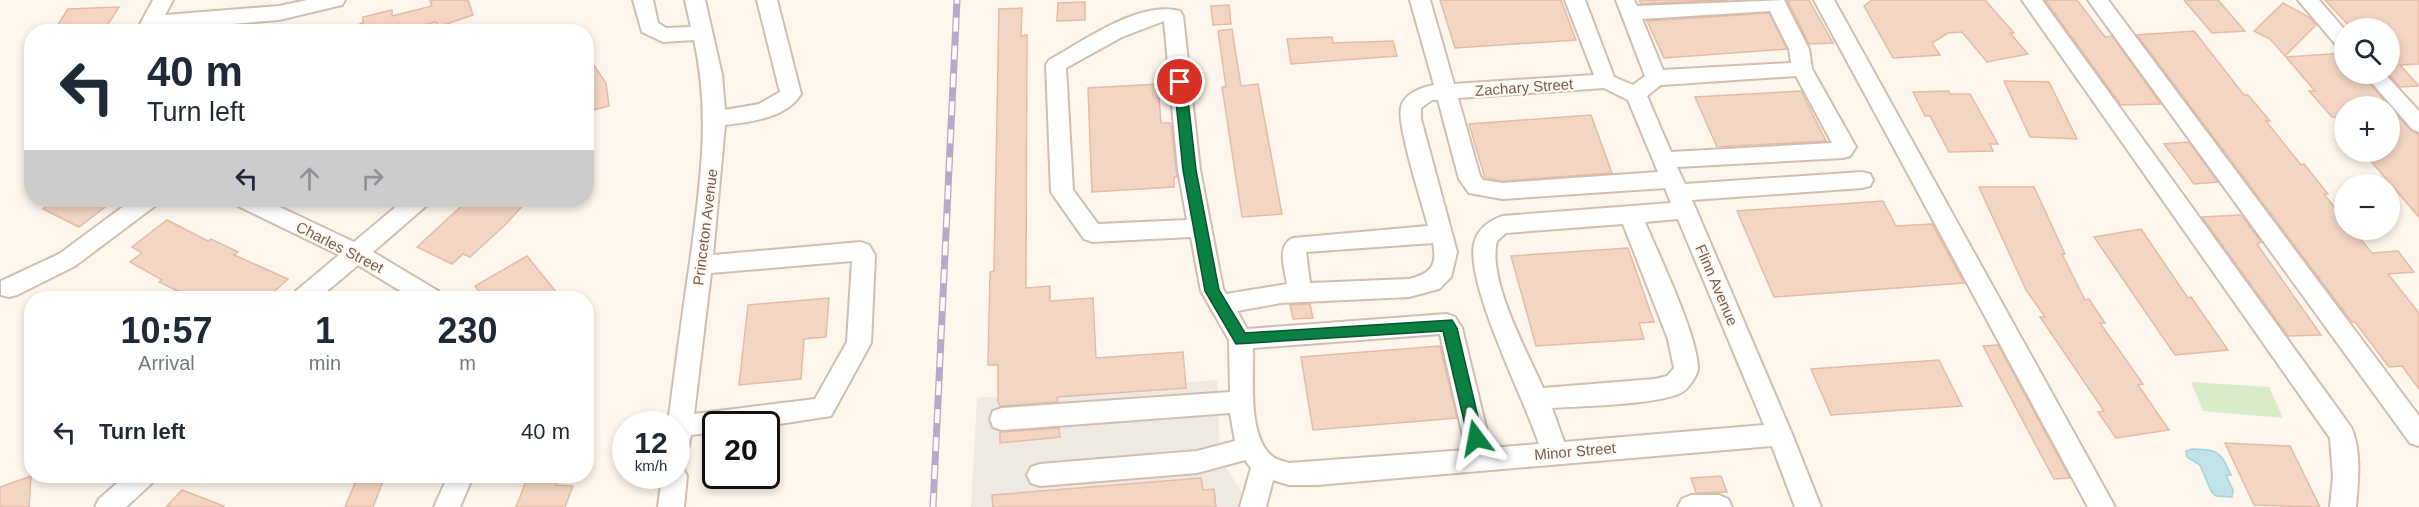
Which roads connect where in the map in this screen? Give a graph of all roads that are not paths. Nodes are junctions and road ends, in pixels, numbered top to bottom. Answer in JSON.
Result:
{"nodes":[{"id":1,"x":163,"y":0,"type":"edge"},
{"id":2,"x":335,"y":0,"type":"edge"},
{"id":3,"x":643,"y":0,"type":"edge"},
{"id":4,"x":695,"y":0,"type":"edge"},
{"id":5,"x":767,"y":0,"type":"edge"},
{"id":6,"x":1420,"y":0,"type":"edge"},
{"id":7,"x":1575,"y":0,"type":"edge"},
{"id":8,"x":1824,"y":0,"type":"edge"},
{"id":9,"x":2032,"y":0,"type":"edge"},
{"id":10,"x":2098,"y":0,"type":"edge"},
{"id":11,"x":2308,"y":0,"type":"edge"},
{"id":12,"x":1775,"y":2,"type":"edge"},
{"id":13,"x":1627,"y":7,"type":"edge"},
{"id":14,"x":149,"y":24,"type":"edge"},
{"id":15,"x":175,"y":24,"type":"edge"},
{"id":16,"x":2334,"y":30,"type":"edge"},
{"id":17,"x":704,"y":33,"type":"junction"},
{"id":18,"x":1802,"y":69,"type":"junction"},
{"id":19,"x":1656,"y":78,"type":"junction"},
{"id":20,"x":1606,"y":81,"type":"junction"},
{"id":21,"x":2383,"y":84,"type":"edge"},
{"id":22,"x":1444,"y":92,"type":"junction"},
{"id":23,"x":1635,"y":94,"type":"junction"},
{"id":24,"x":715,"y":119,"type":"junction"},
{"id":25,"x":2419,"y":124,"type":"edge"},
{"id":26,"x":1862,"y":180,"type":"dead end"},
{"id":27,"x":1675,"y":185,"type":"junction"},
{"id":28,"x":138,"y":207,"type":"edge"},
{"id":29,"x":261,"y":207,"type":"edge"},
{"id":30,"x":410,"y":207,"type":"edge"},
{"id":31,"x":1631,"y":215,"type":"junction"},
{"id":32,"x":1200,"y":228,"type":"junction"},
{"id":33,"x":1442,"y":234,"type":"junction"},
{"id":34,"x":357,"y":253,"type":"junction"},
{"id":35,"x":701,"y":265,"type":"junction"},
{"id":36,"x":9,"y":288,"type":"dead end"},
{"id":37,"x":312,"y":291,"type":"edge"},
{"id":38,"x":419,"y":291,"type":"edge"},
{"id":39,"x":1300,"y":294,"type":"junction"},
{"id":40,"x":1216,"y":298,"type":"junction"},
{"id":41,"x":1241,"y":339,"type":"junction"},
{"id":42,"x":1536,"y":399,"type":"junction"},
{"id":43,"x":1242,"y":402,"type":"junction"},
{"id":44,"x":682,"y":411,"type":"edge"},
{"id":45,"x":1002,"y":418,"type":"dead end"},
{"id":46,"x":690,"y":425,"type":"edge"},
{"id":47,"x":1780,"y":434,"type":"junction"},
{"id":48,"x":2419,"y":435,"type":"edge"},
{"id":49,"x":1555,"y":453,"type":"junction"},
{"id":50,"x":1257,"y":457,"type":"junction"},
{"id":51,"x":1481,"y":459,"type":"junction"},
{"id":52,"x":1040,"y":475,"type":"dead end"},
{"id":53,"x":134,"y":483,"type":"edge"},
{"id":54,"x":457,"y":483,"type":"edge"},
{"id":55,"x":672,"y":489,"type":"edge"},
{"id":56,"x":108,"y":507,"type":"edge"},
{"id":57,"x":447,"y":507,"type":"edge"},
{"id":58,"x":670,"y":507,"type":"edge"},
{"id":59,"x":1253,"y":507,"type":"edge"},
{"id":60,"x":1691,"y":507,"type":"edge"},
{"id":61,"x":1719,"y":507,"type":"edge"},
{"id":62,"x":1808,"y":507,"type":"edge"},
{"id":63,"x":2102,"y":507,"type":"edge"},
{"id":64,"x":2343,"y":507,"type":"edge"}],
"edges":[{"from":1,"to":14,"type":"street"},
{"from":2,"to":15,"type":"street"},
{"from":3,"to":17,"type":"street"},
{"from":4,"to":17,"type":"street","name":"Princeton Avenue"},
{"from":5,"to":24,"type":"street"},
{"from":6,"to":22,"type":"street"},
{"from":7,"to":20,"type":"street"},
{"from":8,"to":63,"type":"street"},
{"from":9,"to":64,"type":"street"},
{"from":10,"to":48,"type":"street"},
{"from":11,"to":16,"type":"street"},
{"from":12,"to":13,"type":"street"},
{"from":12,"to":18,"type":"street"},
{"from":13,"to":19,"type":"street"},
{"from":17,"to":24,"type":"street","name":"Princeton Avenue"},
{"from":18,"to":19,"type":"street"},
{"from":18,"to":27,"type":"street"},
{"from":19,"to":23,"type":"street"},
{"from":20,"to":22,"type":"street","name":"Zachary Street"},
{"from":20,"to":23,"type":"street"},
{"from":21,"to":25,"type":"street"},
{"from":22,"to":27,"type":"street"},
{"from":22,"to":33,"type":"street","name":"Zachary Street"},
{"from":23,"to":27,"type":"street","name":"Flinn Avenue"},
{"from":24,"to":35,"type":"street","name":"Princeton Avenue"},
{"from":26,"to":27,"type":"street"},
{"from":27,"to":31,"type":"street"},
{"from":27,"to":47,"type":"street","name":"Flinn Avenue"},
{"from":28,"to":36,"type":"street"},
{"from":29,"to":34,"type":"street","name":"Charles Street"},
{"from":30,"to":34,"type":"street"},
{"from":31,"to":42,"type":"street"},
{"from":31,"to":42,"type":"street"},
{"from":32,"to":32,"type":"street"},
{"from":32,"to":40,"type":"street"},
{"from":33,"to":39,"type":"street"},
{"from":33,"to":39,"type":"street"},
{"from":34,"to":37,"type":"street"},
{"from":34,"to":38,"type":"street","name":"Charles Street"},
{"from":35,"to":44,"type":"street","name":"Princeton Avenue"},
{"from":35,"to":46,"type":"street"},
{"from":39,"to":40,"type":"street"},
{"from":40,"to":41,"type":"street"},
{"from":41,"to":43,"type":"street"},
{"from":41,"to":51,"type":"street"},
{"from":42,"to":49,"type":"street"},
{"from":43,"to":45,"type":"street"},
{"from":43,"to":50,"type":"street"},
{"from":47,"to":49,"type":"street","name":"Minor Street"},
{"from":47,"to":62,"type":"street","name":"Flinn Avenue"},
{"from":49,"to":51,"type":"street","name":"Minor Street"},
{"from":50,"to":51,"type":"street","name":"Minor Street"},
{"from":50,"to":52,"type":"street"},
{"from":50,"to":59,"type":"street"},
{"from":53,"to":56,"type":"street"},
{"from":54,"to":57,"type":"street"},
{"from":55,"to":58,"type":"street"},
{"from":60,"to":61,"type":"street"}]}
